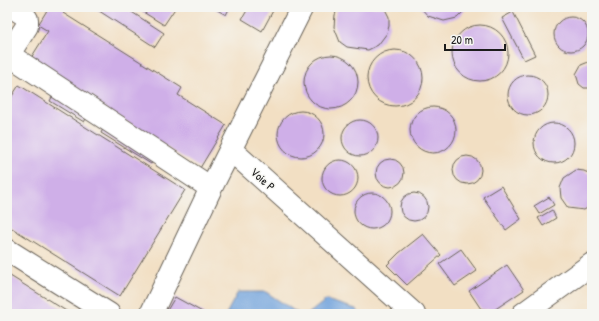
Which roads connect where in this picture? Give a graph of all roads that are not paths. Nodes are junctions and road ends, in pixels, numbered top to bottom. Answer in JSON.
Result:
{"nodes":[{"id":1,"x":12,"y":7,"type":"edge"},
{"id":2,"x":302,"y":7,"type":"edge"},
{"id":3,"x":8,"y":56,"type":"edge"},
{"id":4,"x":231,"y":150,"type":"junction"},
{"id":5,"x":211,"y":188,"type":"junction"},
{"id":6,"x":7,"y":250,"type":"edge"},
{"id":7,"x":592,"y":264,"type":"edge"},
{"id":8,"x":109,"y":314,"type":"edge"},
{"id":9,"x":151,"y":314,"type":"edge"},
{"id":10,"x":414,"y":314,"type":"edge"},
{"id":11,"x":523,"y":314,"type":"edge"}],
"edges":[{"from":1,"to":3,"type":"lane"},
{"from":2,"to":4,"type":"lane"},
{"from":3,"to":5,"type":"lane"},
{"from":4,"to":5,"type":"lane"},
{"from":4,"to":10,"type":"lane","name":"Voie P"},
{"from":5,"to":9,"type":"lane"},
{"from":6,"to":8,"type":"lane"},
{"from":7,"to":11,"type":"lane"}]}
